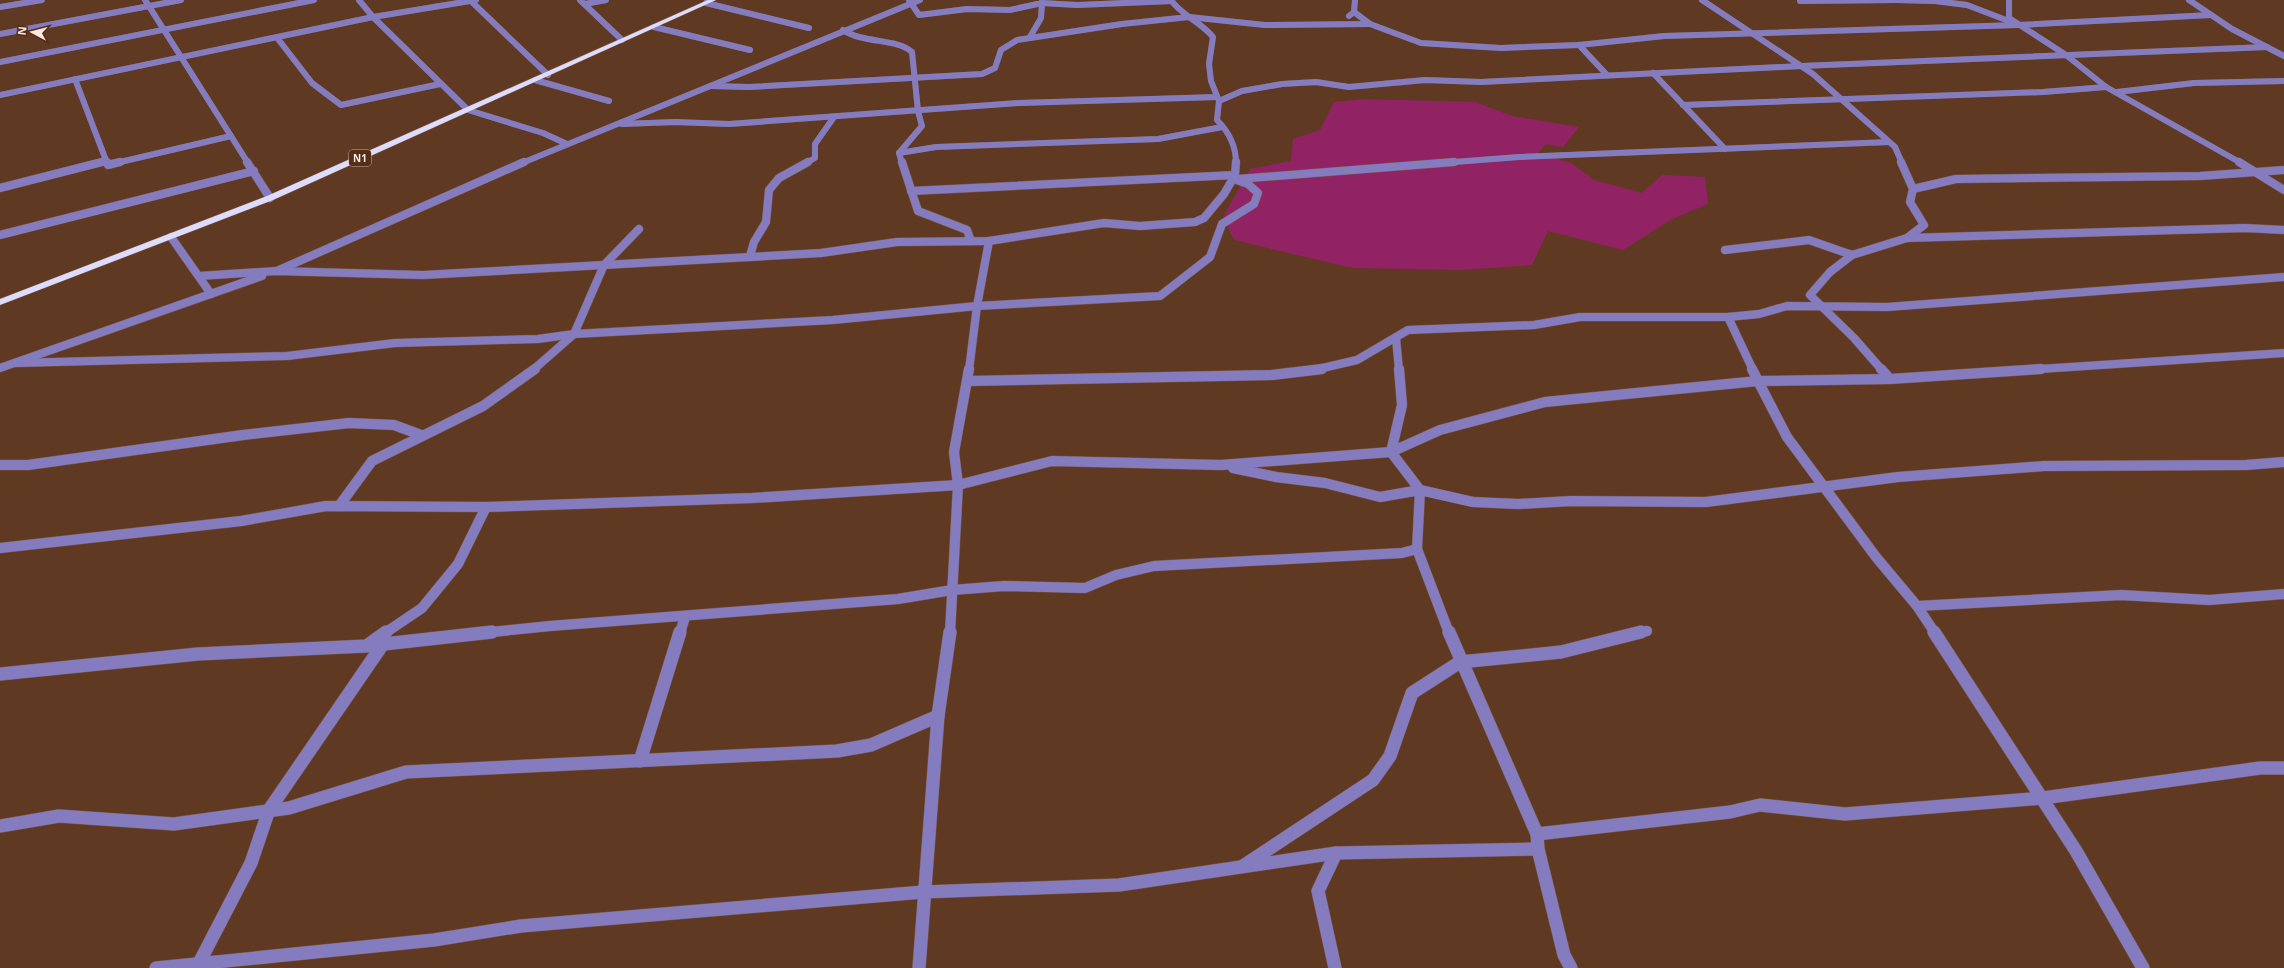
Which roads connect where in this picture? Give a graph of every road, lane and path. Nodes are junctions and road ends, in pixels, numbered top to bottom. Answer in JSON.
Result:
{"nodes":[{"id":1,"x":42,"y":0,"type":"edge"},
{"id":2,"x":181,"y":0,"type":"edge"},
{"id":3,"x":314,"y":0,"type":"edge"},
{"id":4,"x":359,"y":0,"type":"edge"},
{"id":5,"x":606,"y":0,"type":"edge"},
{"id":6,"x":920,"y":0,"type":"edge"},
{"id":7,"x":1356,"y":0,"type":"edge"},
{"id":8,"x":1702,"y":0,"type":"edge"},
{"id":9,"x":1896,"y":0,"type":"edge"},
{"id":10,"x":2189,"y":0,"type":"edge"},
{"id":11,"x":32,"y":1,"type":"edge"},
{"id":12,"x":473,"y":1,"type":"edge"},
{"id":13,"x":710,"y":1,"type":"edge"},
{"id":14,"x":1172,"y":1,"type":"edge"},
{"id":15,"x":1800,"y":1,"type":"dead end"},
{"id":16,"x":2009,"y":1,"type":"edge"},
{"id":17,"x":583,"y":2,"type":"edge"},
{"id":18,"x":910,"y":2,"type":"edge"},
{"id":19,"x":1042,"y":2,"type":"edge"},
{"id":20,"x":147,"y":3,"type":"edge"},
{"id":21,"x":0,"y":7,"type":"edge"},
{"id":22,"x":1354,"y":12,"type":"junction"},
{"id":23,"x":2211,"y":15,"type":"junction"},
{"id":24,"x":374,"y":17,"type":"junction"},
{"id":25,"x":1188,"y":17,"type":"junction"},
{"id":26,"x":1340,"y":24,"type":"junction"},
{"id":27,"x":1370,"y":24,"type":"junction"},
{"id":28,"x":2018,"y":25,"type":"junction"},
{"id":29,"x":654,"y":27,"type":"junction"},
{"id":30,"x":809,"y":28,"type":"dead end"},
{"id":31,"x":163,"y":30,"type":"junction"},
{"id":32,"x":843,"y":30,"type":"junction"},
{"id":33,"x":1755,"y":33,"type":"junction"},
{"id":34,"x":0,"y":34,"type":"edge"},
{"id":35,"x":1030,"y":37,"type":"junction"},
{"id":36,"x":278,"y":39,"type":"junction"},
{"id":37,"x":622,"y":40,"type":"junction"},
{"id":38,"x":1579,"y":45,"type":"junction"},
{"id":39,"x":2267,"y":48,"type":"junction"},
{"id":40,"x":750,"y":50,"type":"dead end"},
{"id":41,"x":2066,"y":55,"type":"junction"},
{"id":42,"x":2284,"y":56,"type":"edge"},
{"id":43,"x":180,"y":58,"type":"junction"},
{"id":44,"x":0,"y":62,"type":"edge"},
{"id":45,"x":1801,"y":66,"type":"junction"},
{"id":46,"x":1653,"y":73,"type":"junction"},
{"id":47,"x":548,"y":75,"type":"junction"},
{"id":48,"x":1606,"y":75,"type":"junction"},
{"id":49,"x":914,"y":78,"type":"junction"},
{"id":50,"x":75,"y":79,"type":"junction"},
{"id":51,"x":535,"y":80,"type":"junction"},
{"id":52,"x":2284,"y":81,"type":"edge"},
{"id":53,"x":440,"y":84,"type":"junction"},
{"id":54,"x":711,"y":86,"type":"junction"},
{"id":55,"x":2106,"y":87,"type":"junction"},
{"id":56,"x":2117,"y":92,"type":"junction"},
{"id":57,"x":0,"y":95,"type":"edge"},
{"id":58,"x":1218,"y":99,"type":"junction"},
{"id":59,"x":1841,"y":99,"type":"junction"},
{"id":60,"x":609,"y":101,"type":"dead end"},
{"id":61,"x":1683,"y":105,"type":"junction"},
{"id":62,"x":468,"y":110,"type":"junction"},
{"id":63,"x":918,"y":111,"type":"junction"},
{"id":64,"x":834,"y":117,"type":"junction"},
{"id":65,"x":614,"y":125,"type":"junction"},
{"id":66,"x":1222,"y":127,"type":"junction"},
{"id":67,"x":231,"y":136,"type":"junction"},
{"id":68,"x":1888,"y":142,"type":"junction"},
{"id":69,"x":567,"y":144,"type":"junction"},
{"id":70,"x":1725,"y":149,"type":"junction"},
{"id":71,"x":900,"y":153,"type":"junction"},
{"id":72,"x":106,"y":161,"type":"junction"},
{"id":73,"x":2284,"y":170,"type":"edge"},
{"id":74,"x":254,"y":171,"type":"junction"},
{"id":75,"x":2258,"y":172,"type":"junction"},
{"id":76,"x":1234,"y":177,"type":"junction"},
{"id":77,"x":0,"y":188,"type":"edge"},
{"id":78,"x":1913,"y":189,"type":"junction"},
{"id":79,"x":2284,"y":190,"type":"edge"},
{"id":80,"x":911,"y":191,"type":"junction"},
{"id":81,"x":270,"y":198,"type":"junction"},
{"id":82,"x":639,"y":230,"type":"dead end"},
{"id":83,"x":2284,"y":230,"type":"edge"},
{"id":84,"x":0,"y":235,"type":"edge"},
{"id":85,"x":172,"y":237,"type":"junction"},
{"id":86,"x":1907,"y":238,"type":"junction"},
{"id":87,"x":971,"y":240,"type":"junction"},
{"id":88,"x":989,"y":241,"type":"junction"},
{"id":89,"x":1725,"y":250,"type":"dead end"},
{"id":90,"x":1852,"y":255,"type":"junction"},
{"id":91,"x":750,"y":256,"type":"junction"},
{"id":92,"x":604,"y":265,"type":"junction"},
{"id":93,"x":276,"y":271,"type":"junction"},
{"id":94,"x":199,"y":276,"type":"junction"},
{"id":95,"x":2284,"y":277,"type":"edge"},
{"id":96,"x":211,"y":294,"type":"junction"},
{"id":97,"x":0,"y":302,"type":"edge"},
{"id":98,"x":977,"y":306,"type":"junction"},
{"id":99,"x":1820,"y":307,"type":"junction"},
{"id":100,"x":1728,"y":317,"type":"junction"},
{"id":101,"x":574,"y":334,"type":"junction"},
{"id":102,"x":1396,"y":338,"type":"junction"},
{"id":103,"x":2284,"y":353,"type":"edge"},
{"id":104,"x":16,"y":363,"type":"junction"},
{"id":105,"x":0,"y":368,"type":"edge"},
{"id":106,"x":1890,"y":379,"type":"junction"},
{"id":107,"x":968,"y":381,"type":"junction"},
{"id":108,"x":1758,"y":381,"type":"junction"},
{"id":109,"x":421,"y":436,"type":"junction"},
{"id":110,"x":1391,"y":452,"type":"junction"},
{"id":111,"x":2284,"y":462,"type":"edge"},
{"id":112,"x":1221,"y":465,"type":"junction"},
{"id":113,"x":0,"y":466,"type":"edge"},
{"id":114,"x":958,"y":485,"type":"junction"},
{"id":115,"x":1824,"y":488,"type":"junction"},
{"id":116,"x":1420,"y":490,"type":"junction"},
{"id":117,"x":339,"y":506,"type":"junction"},
{"id":118,"x":486,"y":508,"type":"junction"},
{"id":119,"x":0,"y":548,"type":"edge"},
{"id":120,"x":1418,"y":549,"type":"junction"},
{"id":121,"x":952,"y":590,"type":"junction"},
{"id":122,"x":2284,"y":594,"type":"edge"},
{"id":123,"x":1917,"y":606,"type":"junction"},
{"id":124,"x":685,"y":617,"type":"junction"},
{"id":125,"x":397,"y":625,"type":"junction"},
{"id":126,"x":1647,"y":631,"type":"dead end"},
{"id":127,"x":384,"y":644,"type":"junction"},
{"id":128,"x":366,"y":646,"type":"junction"},
{"id":129,"x":1460,"y":662,"type":"junction"},
{"id":130,"x":0,"y":674,"type":"edge"},
{"id":131,"x":938,"y":716,"type":"junction"},
{"id":132,"x":640,"y":761,"type":"junction"},
{"id":133,"x":2284,"y":768,"type":"edge"},
{"id":134,"x":2042,"y":798,"type":"junction"},
{"id":135,"x":269,"y":810,"type":"junction"},
{"id":136,"x":0,"y":826,"type":"edge"},
{"id":137,"x":1537,"y":834,"type":"junction"},
{"id":138,"x":1538,"y":849,"type":"junction"},
{"id":139,"x":1336,"y":853,"type":"junction"},
{"id":140,"x":1240,"y":868,"type":"junction"},
{"id":141,"x":923,"y":892,"type":"junction"},
{"id":142,"x":197,"y":965,"type":"edge"},
{"id":143,"x":156,"y":968,"type":"edge"},
{"id":144,"x":919,"y":968,"type":"edge"},
{"id":145,"x":1335,"y":968,"type":"edge"},
{"id":146,"x":1571,"y":968,"type":"edge"},
{"id":147,"x":2143,"y":968,"type":"edge"}],
"edges":[{"from":1,"to":11,"type":"street"},
{"from":2,"to":20,"type":"street"},
{"from":3,"to":31,"type":"street"},
{"from":4,"to":24,"type":"street"},
{"from":5,"to":17,"type":"street"},
{"from":6,"to":18,"type":"street"},
{"from":7,"to":22,"type":"street"},
{"from":8,"to":33,"type":"street"},
{"from":9,"to":15,"type":"street"},
{"from":9,"to":28,"type":"street"},
{"from":10,"to":23,"type":"street"},
{"from":11,"to":21,"type":"street"},
{"from":12,"to":24,"type":"street"},
{"from":12,"to":47,"type":"street"},
{"from":13,"to":29,"type":"highway","number":"N1"},
{"from":13,"to":30,"type":"street"},
{"from":14,"to":19,"type":"street"},
{"from":14,"to":25,"type":"street"},
{"from":16,"to":28,"type":"street"},
{"from":17,"to":37,"type":"street"},
{"from":18,"to":19,"type":"street"},
{"from":18,"to":32,"type":"street"},
{"from":19,"to":35,"type":"street"},
{"from":20,"to":31,"type":"street"},
{"from":20,"to":34,"type":"street"},
{"from":22,"to":26,"type":"street"},
{"from":22,"to":27,"type":"street"},
{"from":23,"to":28,"type":"street"},
{"from":23,"to":39,"type":"street"},
{"from":24,"to":36,"type":"street"},
{"from":24,"to":53,"type":"street"},
{"from":25,"to":26,"type":"street"},
{"from":25,"to":35,"type":"street"},
{"from":25,"to":58,"type":"street"},
{"from":26,"to":27,"type":"street"},
{"from":27,"to":38,"type":"street"},
{"from":28,"to":33,"type":"street"},
{"from":28,"to":41,"type":"street"},
{"from":29,"to":37,"type":"highway","number":"N1"},
{"from":29,"to":40,"type":"street"},
{"from":31,"to":43,"type":"street"},
{"from":31,"to":44,"type":"street"},
{"from":32,"to":49,"type":"street"},
{"from":32,"to":54,"type":"street"},
{"from":33,"to":38,"type":"street"},
{"from":33,"to":45,"type":"street"},
{"from":35,"to":49,"type":"street"},
{"from":36,"to":43,"type":"street"},
{"from":36,"to":53,"type":"street"},
{"from":37,"to":47,"type":"highway","number":"N1"},
{"from":38,"to":48,"type":"street"},
{"from":39,"to":41,"type":"street"},
{"from":39,"to":42,"type":"street"},
{"from":41,"to":45,"type":"street"},
{"from":41,"to":55,"type":"street"},
{"from":43,"to":50,"type":"street"},
{"from":43,"to":67,"type":"street"},
{"from":45,"to":46,"type":"street"},
{"from":45,"to":59,"type":"street"},
{"from":46,"to":48,"type":"street"},
{"from":46,"to":61,"type":"street"},
{"from":47,"to":51,"type":"highway","number":"N1"},
{"from":48,"to":58,"type":"street"},
{"from":49,"to":54,"type":"street"},
{"from":49,"to":63,"type":"street"},
{"from":50,"to":57,"type":"street"},
{"from":50,"to":72,"type":"street"},
{"from":51,"to":60,"type":"street"},
{"from":51,"to":62,"type":"highway","number":"N1"},
{"from":52,"to":56,"type":"street"},
{"from":53,"to":62,"type":"street"},
{"from":54,"to":65,"type":"street"},
{"from":55,"to":56,"type":"street"},
{"from":55,"to":59,"type":"street"},
{"from":56,"to":75,"type":"street"},
{"from":58,"to":63,"type":"street"},
{"from":58,"to":66,"type":"street"},
{"from":59,"to":61,"type":"street"},
{"from":59,"to":68,"type":"street"},
{"from":61,"to":70,"type":"street"},
{"from":62,"to":69,"type":"street"},
{"from":62,"to":81,"type":"highway","number":"N1"},
{"from":63,"to":64,"type":"street"},
{"from":63,"to":71,"type":"street"},
{"from":64,"to":65,"type":"street"},
{"from":64,"to":91,"type":"street"},
{"from":65,"to":69,"type":"street"},
{"from":66,"to":71,"type":"street"},
{"from":66,"to":76,"type":"street"},
{"from":67,"to":72,"type":"street"},
{"from":67,"to":74,"type":"street"},
{"from":68,"to":70,"type":"street"},
{"from":68,"to":78,"type":"street"},
{"from":69,"to":93,"type":"street"},
{"from":70,"to":76,"type":"street"},
{"from":71,"to":80,"type":"street"},
{"from":72,"to":77,"type":"street"},
{"from":73,"to":75,"type":"street"},
{"from":74,"to":81,"type":"street"},
{"from":74,"to":84,"type":"street"},
{"from":75,"to":78,"type":"street"},
{"from":75,"to":79,"type":"street"},
{"from":76,"to":80,"type":"street"},
{"from":76,"to":88,"type":"street"},
{"from":76,"to":98,"type":"street"},
{"from":78,"to":86,"type":"street"},
{"from":80,"to":87,"type":"street"},
{"from":81,"to":85,"type":"highway","number":"N1"},
{"from":82,"to":92,"type":"street"},
{"from":83,"to":86,"type":"street"},
{"from":85,"to":94,"type":"street"},
{"from":85,"to":97,"type":"highway","number":"N1"},
{"from":86,"to":90,"type":"street"},
{"from":87,"to":88,"type":"street"},
{"from":87,"to":91,"type":"street"},
{"from":88,"to":98,"type":"street"},
{"from":89,"to":90,"type":"street"},
{"from":90,"to":99,"type":"street"},
{"from":91,"to":92,"type":"street"},
{"from":92,"to":93,"type":"street"},
{"from":92,"to":101,"type":"street"},
{"from":93,"to":94,"type":"street"},
{"from":93,"to":96,"type":"street"},
{"from":94,"to":96,"type":"street"},
{"from":95,"to":99,"type":"street"},
{"from":96,"to":104,"type":"street"},
{"from":98,"to":101,"type":"street"},
{"from":98,"to":107,"type":"street"},
{"from":99,"to":100,"type":"street"},
{"from":99,"to":106,"type":"street"},
{"from":100,"to":102,"type":"street"},
{"from":100,"to":108,"type":"street"},
{"from":101,"to":104,"type":"street"},
{"from":101,"to":109,"type":"street"},
{"from":102,"to":107,"type":"street"},
{"from":102,"to":110,"type":"street"},
{"from":103,"to":106,"type":"street"},
{"from":104,"to":105,"type":"street"},
{"from":106,"to":108,"type":"street"},
{"from":107,"to":114,"type":"street"},
{"from":108,"to":110,"type":"street"},
{"from":108,"to":115,"type":"street"},
{"from":109,"to":113,"type":"street"},
{"from":109,"to":117,"type":"street"},
{"from":110,"to":112,"type":"street"},
{"from":110,"to":116,"type":"street"},
{"from":111,"to":115,"type":"street"},
{"from":112,"to":114,"type":"street"},
{"from":112,"to":116,"type":"street"},
{"from":114,"to":118,"type":"street"},
{"from":114,"to":121,"type":"street"},
{"from":115,"to":116,"type":"street"},
{"from":115,"to":123,"type":"street"},
{"from":116,"to":120,"type":"street"},
{"from":117,"to":118,"type":"street"},
{"from":117,"to":119,"type":"street"},
{"from":118,"to":125,"type":"street"},
{"from":120,"to":121,"type":"street"},
{"from":120,"to":129,"type":"street"},
{"from":121,"to":124,"type":"street"},
{"from":121,"to":131,"type":"street"},
{"from":122,"to":123,"type":"street"},
{"from":123,"to":134,"type":"street"},
{"from":124,"to":127,"type":"street"},
{"from":124,"to":132,"type":"street"},
{"from":125,"to":127,"type":"street"},
{"from":125,"to":128,"type":"street"},
{"from":126,"to":129,"type":"street"},
{"from":127,"to":128,"type":"street"},
{"from":127,"to":135,"type":"street"},
{"from":128,"to":130,"type":"street"},
{"from":129,"to":137,"type":"street"},
{"from":129,"to":140,"type":"street"},
{"from":131,"to":132,"type":"street"},
{"from":131,"to":141,"type":"street"},
{"from":132,"to":135,"type":"street"},
{"from":133,"to":134,"type":"street"},
{"from":134,"to":137,"type":"street"},
{"from":134,"to":147,"type":"street"},
{"from":135,"to":136,"type":"street"},
{"from":135,"to":142,"type":"street"},
{"from":137,"to":138,"type":"street"},
{"from":138,"to":139,"type":"street"},
{"from":138,"to":146,"type":"street"},
{"from":139,"to":140,"type":"street"},
{"from":139,"to":145,"type":"street"},
{"from":140,"to":141,"type":"street"},
{"from":141,"to":142,"type":"street"},
{"from":141,"to":144,"type":"street"},
{"from":142,"to":143,"type":"street"}]}
